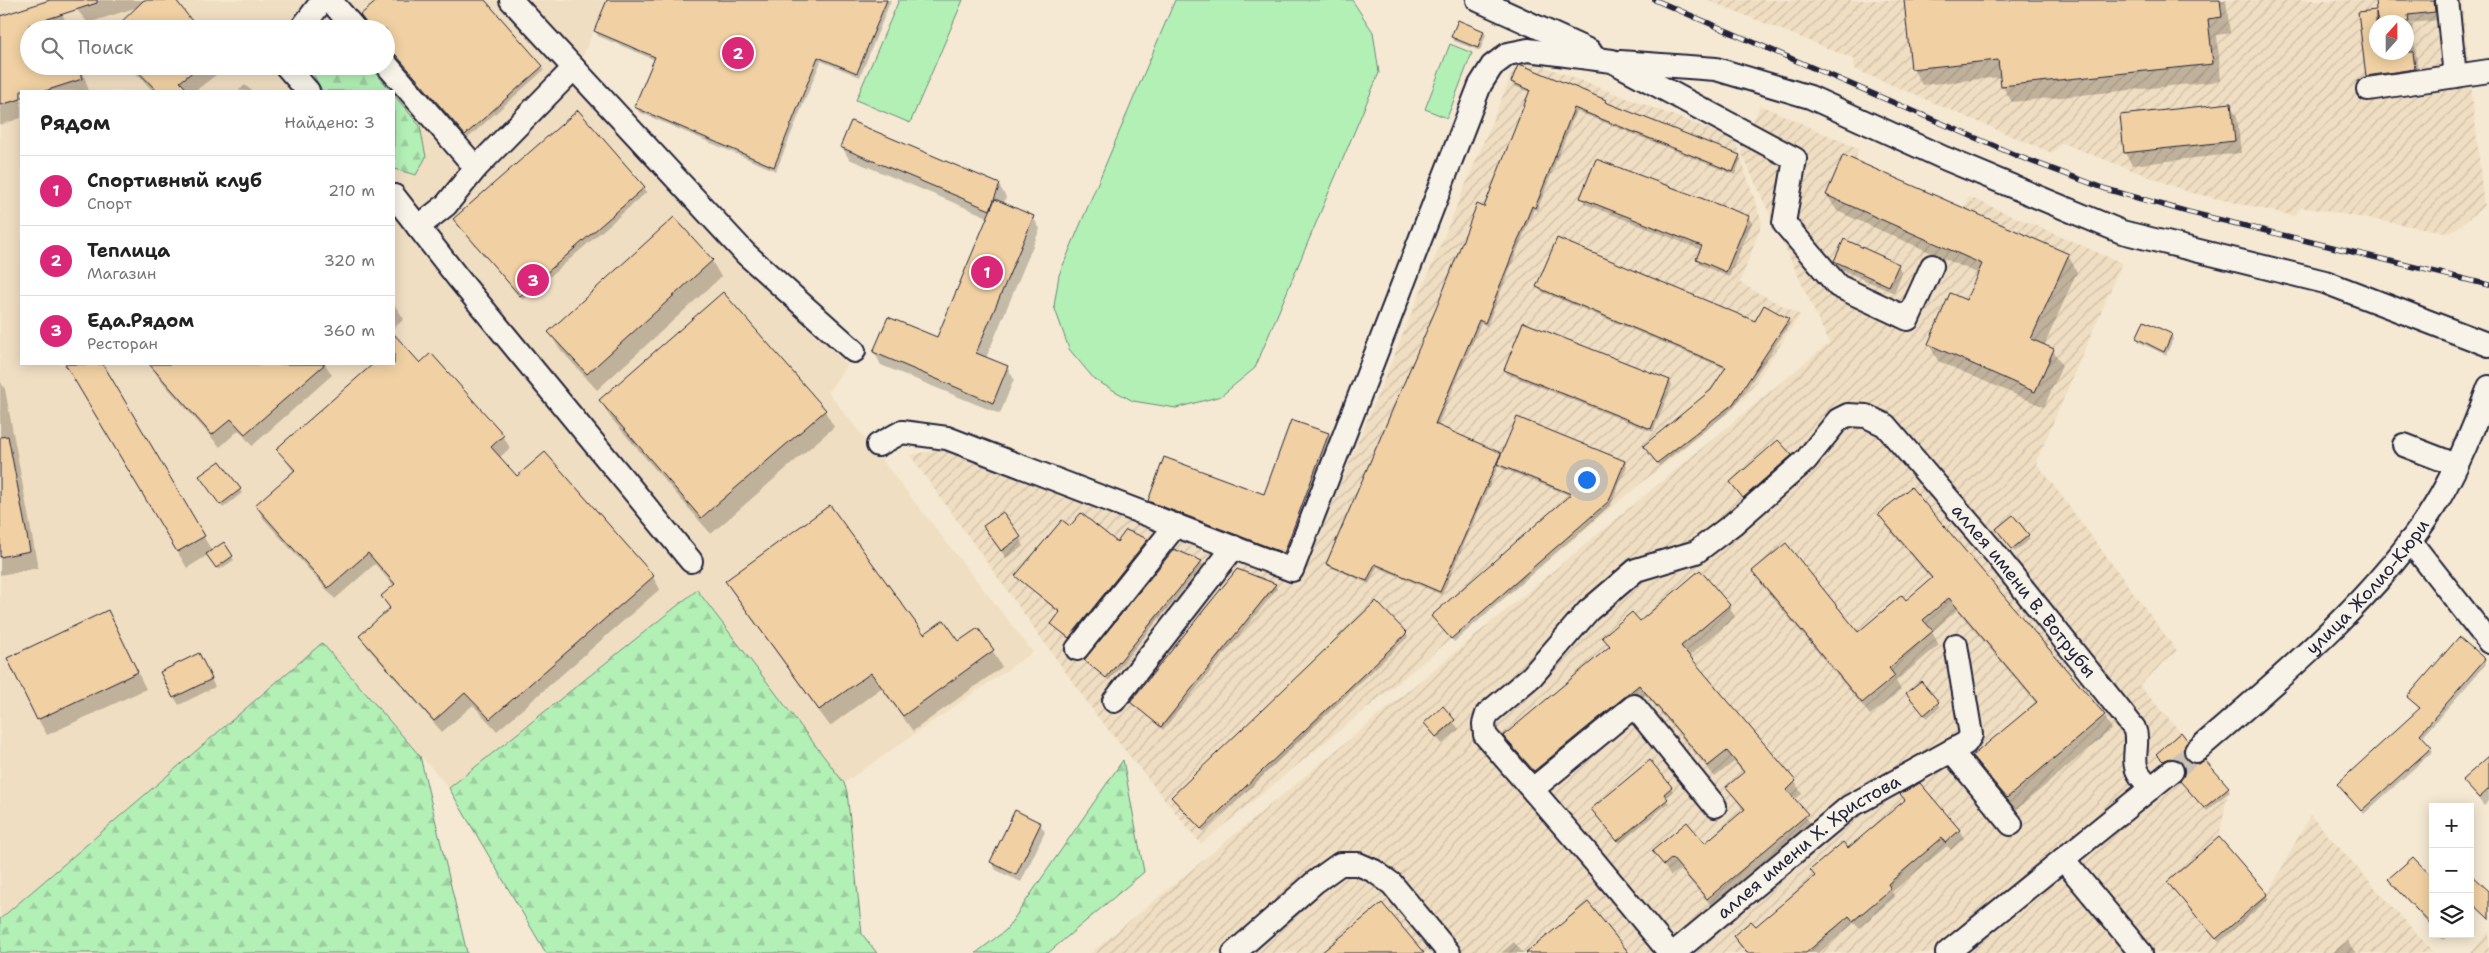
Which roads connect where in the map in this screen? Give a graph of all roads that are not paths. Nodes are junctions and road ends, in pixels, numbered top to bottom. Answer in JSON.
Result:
{"nodes":[{"id":1,"x":323,"y":0,"type":"edge"},
{"id":2,"x":330,"y":0,"type":"edge"},
{"id":3,"x":512,"y":0,"type":"edge"},
{"id":4,"x":1478,"y":0,"type":"edge"},
{"id":5,"x":2447,"y":0,"type":"edge"},
{"id":6,"x":308,"y":20,"type":"edge"},
{"id":7,"x":347,"y":20,"type":"edge"},
{"id":8,"x":1612,"y":61,"type":"junction"},
{"id":9,"x":574,"y":68,"type":"junction"},
{"id":10,"x":2489,"y":71,"type":"edge"},
{"id":11,"x":395,"y":74,"type":"edge"},
{"id":12,"x":294,"y":75,"type":"edge"},
{"id":13,"x":2455,"y":76,"type":"junction"},
{"id":14,"x":2368,"y":89,"type":"dead end"},
{"id":15,"x":307,"y":90,"type":"edge"},
{"id":16,"x":476,"y":168,"type":"junction"},
{"id":17,"x":395,"y":197,"type":"edge"},
{"id":18,"x":418,"y":227,"type":"junction"},
{"id":19,"x":1932,"y":266,"type":"dead end"},
{"id":20,"x":2489,"y":345,"type":"edge"},
{"id":21,"x":854,"y":350,"type":"dead end"},
{"id":22,"x":2489,"y":387,"type":"edge"},
{"id":23,"x":2484,"y":418,"type":"edge"},
{"id":24,"x":878,"y":445,"type":"dead end"},
{"id":25,"x":2404,"y":445,"type":"dead end"},
{"id":26,"x":2456,"y":465,"type":"junction"},
{"id":27,"x":1176,"y":525,"type":"junction"},
{"id":28,"x":2410,"y":541,"type":"junction"},
{"id":29,"x":1234,"y":547,"type":"junction"},
{"id":30,"x":692,"y":561,"type":"dead end"},
{"id":31,"x":2489,"y":642,"type":"edge"},
{"id":32,"x":1956,"y":645,"type":"dead end"},
{"id":33,"x":1077,"y":649,"type":"dead end"},
{"id":34,"x":1114,"y":701,"type":"dead end"},
{"id":35,"x":1951,"y":751,"type":"junction"},
{"id":36,"x":2196,"y":751,"type":"tunnel mouth"},
{"id":37,"x":2172,"y":771,"type":"tunnel mouth"},
{"id":38,"x":2151,"y":788,"type":"junction"},
{"id":39,"x":1532,"y":789,"type":"junction"},
{"id":40,"x":1715,"y":806,"type":"dead end"},
{"id":41,"x":2011,"y":824,"type":"dead end"},
{"id":42,"x":2063,"y":859,"type":"junction"},
{"id":43,"x":1234,"y":953,"type":"edge"},
{"id":44,"x":1449,"y":953,"type":"edge"},
{"id":45,"x":1670,"y":953,"type":"edge"},
{"id":46,"x":1674,"y":953,"type":"edge"},
{"id":47,"x":1948,"y":953,"type":"edge"},
{"id":48,"x":2141,"y":953,"type":"edge"}],
"edges":[{"from":1,"to":6,"type":"street"},
{"from":2,"to":7,"type":"street"},
{"from":3,"to":9,"type":"street"},
{"from":4,"to":8,"type":"street"},
{"from":5,"to":13,"type":"street"},
{"from":8,"to":19,"type":"street"},
{"from":8,"to":20,"type":"street"},
{"from":8,"to":29,"type":"street"},
{"from":9,"to":16,"type":"street"},
{"from":9,"to":21,"type":"street"},
{"from":10,"to":13,"type":"street"},
{"from":11,"to":16,"type":"street"},
{"from":12,"to":15,"type":"street"},
{"from":13,"to":14,"type":"street"},
{"from":16,"to":18,"type":"street"},
{"from":17,"to":18,"type":"street"},
{"from":18,"to":30,"type":"street"},
{"from":22,"to":23,"type":"street","name":"улица Жолио-Кюри"},
{"from":23,"to":26,"type":"street","name":"улица Жолио-Кюри"},
{"from":24,"to":27,"type":"street"},
{"from":25,"to":26,"type":"street"},
{"from":26,"to":28,"type":"street","name":"улица Жолио-Кюри"},
{"from":27,"to":29,"type":"street"},
{"from":27,"to":33,"type":"street"},
{"from":28,"to":31,"type":"street"},
{"from":28,"to":36,"type":"street","name":"улица Жолио-Кюри"},
{"from":29,"to":34,"type":"street"},
{"from":32,"to":35,"type":"street","name":"аллея имени Х. Христова"},
{"from":35,"to":41,"type":"street"},
{"from":35,"to":46,"type":"street","name":"аллея имени Х. Христова"},
{"from":37,"to":38,"type":"street"},
{"from":38,"to":39,"type":"street","name":"аллея имени В. Вотрубы"},
{"from":38,"to":42,"type":"street"},
{"from":39,"to":40,"type":"street"},
{"from":39,"to":45,"type":"street","name":"аллея имени В. Вотрубы"},
{"from":42,"to":47,"type":"street"},
{"from":42,"to":48,"type":"street"},
{"from":43,"to":44,"type":"street"}]}
